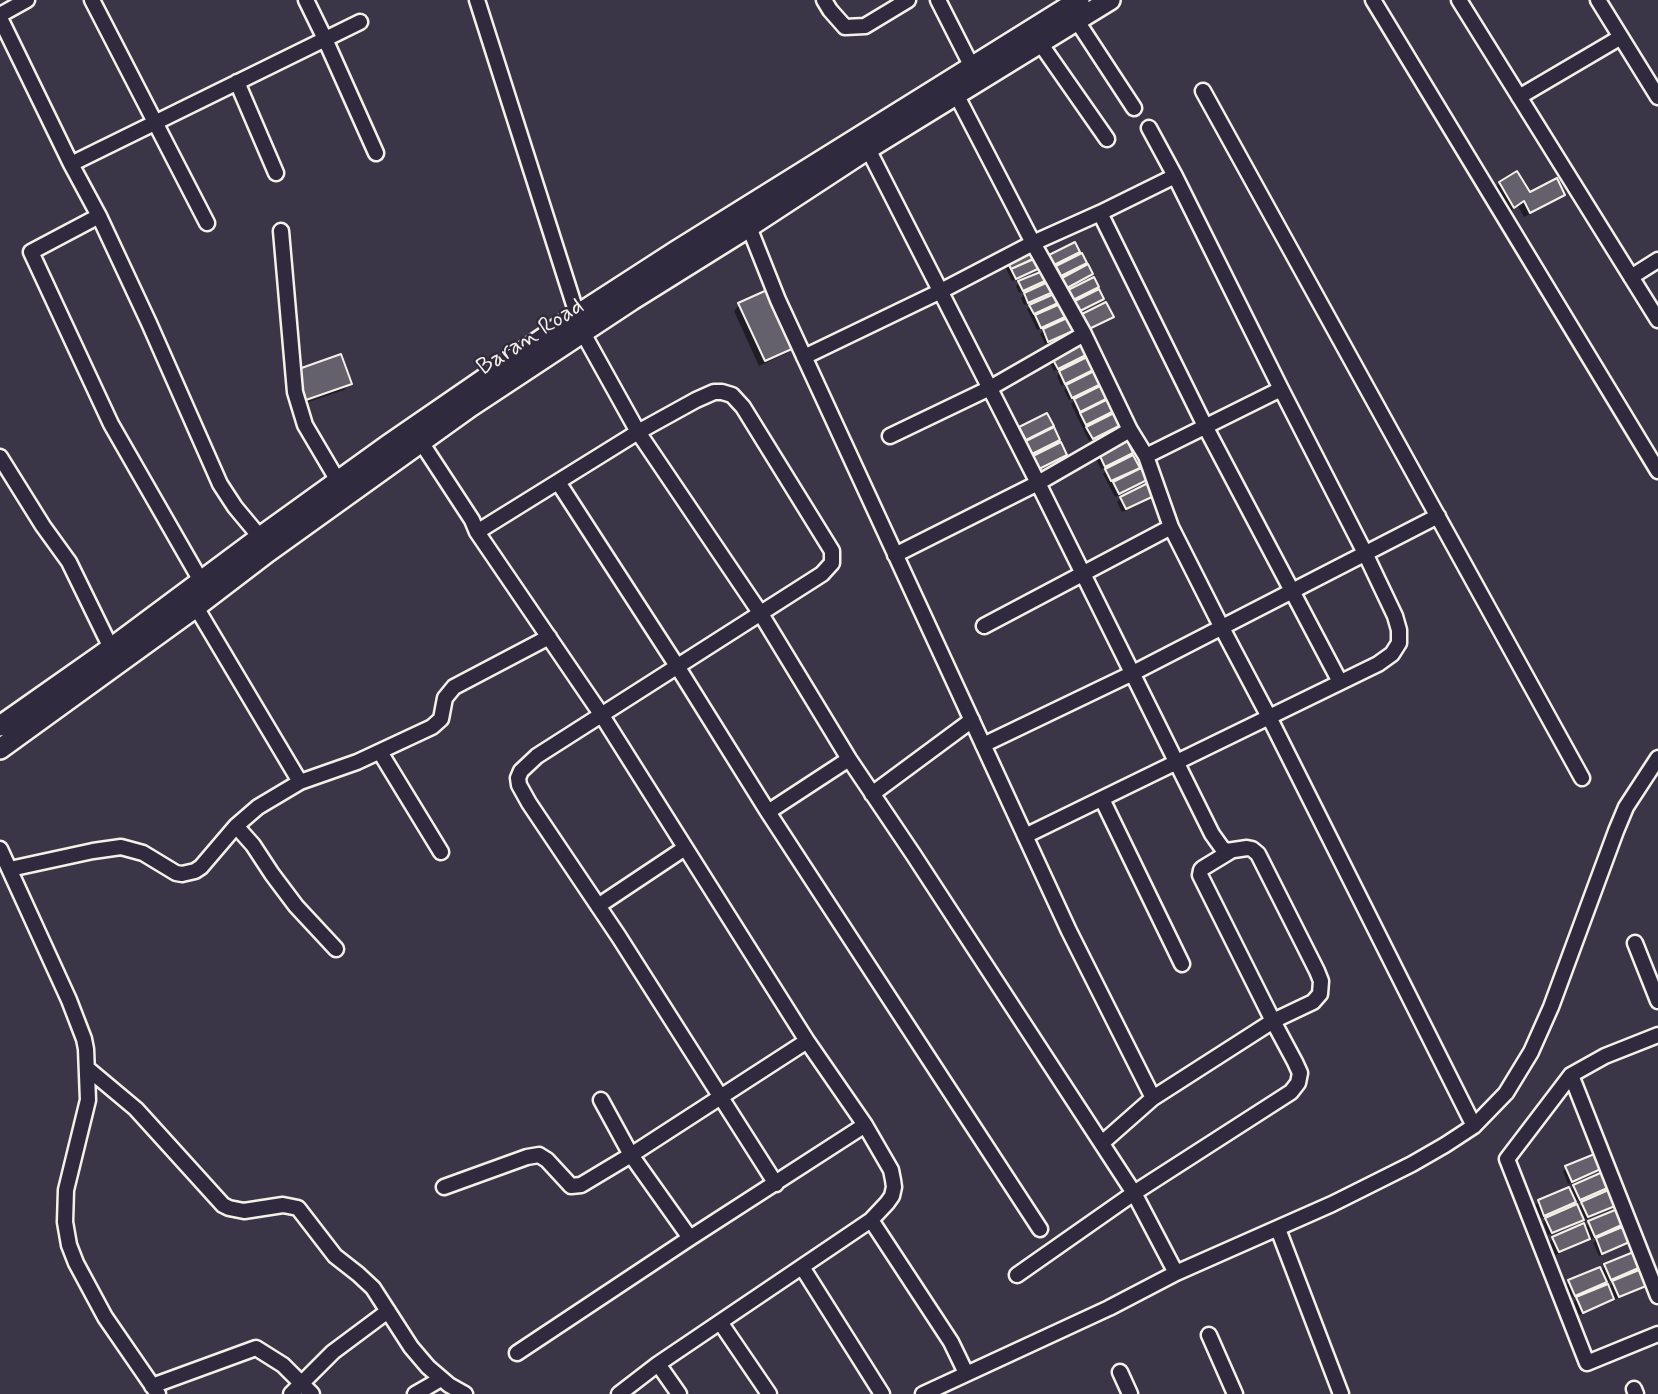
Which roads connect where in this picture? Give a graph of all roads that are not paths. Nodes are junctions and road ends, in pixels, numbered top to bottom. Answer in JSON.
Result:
{"nodes":[{"id":1,"x":27,"y":0,"type":"edge"},
{"id":2,"x":92,"y":0,"type":"edge"},
{"id":3,"x":306,"y":0,"type":"edge"},
{"id":4,"x":477,"y":0,"type":"edge"},
{"id":5,"x":824,"y":0,"type":"edge"},
{"id":6,"x":908,"y":0,"type":"edge"},
{"id":7,"x":938,"y":0,"type":"edge"},
{"id":8,"x":1079,"y":0,"type":"edge"},
{"id":9,"x":1110,"y":0,"type":"edge"},
{"id":10,"x":1373,"y":0,"type":"edge"},
{"id":11,"x":1459,"y":0,"type":"edge"},
{"id":12,"x":1598,"y":0,"type":"edge"},
{"id":13,"x":0,"y":17,"type":"edge"},
{"id":14,"x":1077,"y":21,"type":"junction"},
{"id":15,"x":360,"y":22,"type":"dead end"},
{"id":16,"x":1621,"y":37,"type":"junction"},
{"id":17,"x":326,"y":39,"type":"junction"},
{"id":18,"x":1041,"y":43,"type":"junction"},
{"id":19,"x":972,"y":67,"type":"junction"},
{"id":20,"x":237,"y":82,"type":"junction"},
{"id":21,"x":1203,"y":91,"type":"dead end"},
{"id":22,"x":957,"y":96,"type":"junction"},
{"id":23,"x":1519,"y":97,"type":"junction"},
{"id":24,"x":1658,"y":97,"type":"edge"},
{"id":25,"x":1134,"y":108,"type":"dead end"},
{"id":26,"x":154,"y":123,"type":"junction"},
{"id":27,"x":1149,"y":128,"type":"dead end"},
{"id":28,"x":1107,"y":139,"type":"dead end"},
{"id":29,"x":868,"y":149,"type":"junction"},
{"id":30,"x":376,"y":153,"type":"dead end"},
{"id":31,"x":71,"y":164,"type":"junction"},
{"id":32,"x":276,"y":173,"type":"dead end"},
{"id":33,"x":1175,"y":176,"type":"junction"},
{"id":34,"x":1100,"y":213,"type":"junction"},
{"id":35,"x":99,"y":216,"type":"junction"},
{"id":36,"x":207,"y":223,"type":"dead end"},
{"id":37,"x":749,"y":228,"type":"junction"},
{"id":38,"x":281,"y":231,"type":"dead end"},
{"id":39,"x":1033,"y":243,"type":"junction"},
{"id":40,"x":1658,"y":260,"type":"edge"},
{"id":41,"x":1631,"y":277,"type":"junction"},
{"id":42,"x":941,"y":291,"type":"junction"},
{"id":43,"x":1658,"y":320,"type":"edge"},
{"id":44,"x":580,"y":324,"type":"junction"},
{"id":45,"x":1084,"y":334,"type":"junction"},
{"id":46,"x":804,"y":357,"type":"junction"},
{"id":47,"x":990,"y":388,"type":"junction"},
{"id":48,"x":1280,"y":389,"type":"junction"},
{"id":49,"x":1205,"y":426,"type":"junction"},
{"id":50,"x":1130,"y":430,"type":"junction"},
{"id":51,"x":638,"y":432,"type":"junction"},
{"id":52,"x":890,"y":436,"type":"dead end"},
{"id":53,"x":421,"y":442,"type":"junction"},
{"id":54,"x":1146,"y":456,"type":"junction"},
{"id":55,"x":0,"y":457,"type":"edge"},
{"id":56,"x":1658,"y":471,"type":"edge"},
{"id":57,"x":338,"y":481,"type":"junction"},
{"id":58,"x":558,"y":482,"type":"junction"},
{"id":59,"x":1038,"y":483,"type":"junction"},
{"id":60,"x":1438,"y":516,"type":"junction"},
{"id":61,"x":1171,"y":527,"type":"junction"},
{"id":62,"x":477,"y":532,"type":"junction"},
{"id":63,"x":260,"y":537,"type":"junction"},
{"id":64,"x":1364,"y":553,"type":"junction"},
{"id":65,"x":895,"y":555,"type":"junction"},
{"id":66,"x":1083,"y":573,"type":"junction"},
{"id":67,"x":201,"y":581,"type":"junction"},
{"id":68,"x":1292,"y":592,"type":"junction"},
{"id":69,"x":196,"y":607,"type":"junction"},
{"id":70,"x":761,"y":614,"type":"junction"},
{"id":71,"x":984,"y":626,"type":"dead end"},
{"id":72,"x":1222,"y":628,"type":"junction"},
{"id":73,"x":549,"y":637,"type":"junction"},
{"id":74,"x":111,"y":648,"type":"junction"},
{"id":75,"x":677,"y":666,"type":"junction"},
{"id":76,"x":1133,"y":673,"type":"junction"},
{"id":77,"x":1340,"y":682,"type":"junction"},
{"id":78,"x":601,"y":714,"type":"junction"},
{"id":79,"x":1269,"y":718,"type":"junction"},
{"id":80,"x":972,"y":720,"type":"junction"},
{"id":81,"x":0,"y":726,"type":"edge"},
{"id":82,"x":983,"y":745,"type":"junction"},
{"id":83,"x":0,"y":748,"type":"edge"},
{"id":84,"x":380,"y":752,"type":"junction"},
{"id":85,"x":1658,"y":758,"type":"edge"},
{"id":86,"x":849,"y":759,"type":"junction"},
{"id":87,"x":1177,"y":762,"type":"junction"},
{"id":88,"x":1582,"y":778,"type":"dead end"},
{"id":89,"x":300,"y":782,"type":"junction"},
{"id":90,"x":872,"y":794,"type":"junction"},
{"id":91,"x":1102,"y":799,"type":"junction"},
{"id":92,"x":768,"y":812,"type":"junction"},
{"id":93,"x":236,"y":826,"type":"junction"},
{"id":94,"x":1025,"y":836,"type":"junction"},
{"id":95,"x":685,"y":848,"type":"junction"},
{"id":96,"x":0,"y":849,"type":"edge"},
{"id":97,"x":1231,"y":851,"type":"junction"},
{"id":98,"x":441,"y":852,"type":"dead end"},
{"id":99,"x":10,"y":869,"type":"junction"},
{"id":100,"x":598,"y":906,"type":"junction"},
{"id":101,"x":1635,"y":943,"type":"dead end"},
{"id":102,"x":336,"y":949,"type":"dead end"},
{"id":103,"x":1182,"y":964,"type":"dead end"},
{"id":104,"x":1658,"y":1001,"type":"edge"},
{"id":105,"x":1273,"y":1021,"type":"junction"},
{"id":106,"x":1658,"y":1035,"type":"edge"},
{"id":107,"x":807,"y":1041,"type":"junction"},
{"id":108,"x":87,"y":1068,"type":"junction"},
{"id":109,"x":1571,"y":1075,"type":"junction"},
{"id":110,"x":722,"y":1097,"type":"junction"},
{"id":111,"x":1153,"y":1098,"type":"junction"},
{"id":112,"x":601,"y":1100,"type":"dead end"},
{"id":113,"x":865,"y":1125,"type":"junction"},
{"id":114,"x":1474,"y":1126,"type":"junction"},
{"id":115,"x":1102,"y":1143,"type":"junction"},
{"id":116,"x":631,"y":1155,"type":"junction"},
{"id":117,"x":776,"y":1184,"type":"junction"},
{"id":118,"x":444,"y":1187,"type":"dead end"},
{"id":119,"x":1134,"y":1193,"type":"junction"},
{"id":120,"x":871,"y":1220,"type":"junction"},
{"id":121,"x":1040,"y":1229,"type":"dead end"},
{"id":122,"x":1278,"y":1229,"type":"junction"},
{"id":123,"x":690,"y":1238,"type":"junction"},
{"id":124,"x":1652,"y":1264,"type":"edge"},
{"id":125,"x":802,"y":1267,"type":"junction"},
{"id":126,"x":1176,"y":1273,"type":"junction"},
{"id":127,"x":1017,"y":1275,"type":"dead end"},
{"id":128,"x":1658,"y":1296,"type":"edge"},
{"id":129,"x":388,"y":1311,"type":"junction"},
{"id":130,"x":720,"y":1322,"type":"junction"},
{"id":131,"x":1658,"y":1334,"type":"edge"},
{"id":132,"x":1209,"y":1335,"type":"dead end"},
{"id":133,"x":517,"y":1353,"type":"dead end"},
{"id":134,"x":658,"y":1364,"type":"junction"},
{"id":135,"x":966,"y":1373,"type":"junction"},
{"id":136,"x":1120,"y":1373,"type":"dead end"},
{"id":137,"x":441,"y":1379,"type":"junction"},
{"id":138,"x":155,"y":1390,"type":"edge"},
{"id":139,"x":302,"y":1390,"type":"edge"},
{"id":140,"x":415,"y":1394,"type":"edge"},
{"id":141,"x":465,"y":1394,"type":"edge"},
{"id":142,"x":619,"y":1394,"type":"edge"},
{"id":143,"x":679,"y":1394,"type":"edge"},
{"id":144,"x":769,"y":1394,"type":"edge"},
{"id":145,"x":882,"y":1394,"type":"edge"},
{"id":146,"x":923,"y":1394,"type":"edge"},
{"id":147,"x":1130,"y":1394,"type":"edge"},
{"id":148,"x":1235,"y":1394,"type":"edge"},
{"id":149,"x":1341,"y":1394,"type":"edge"}],
"edges":[{"from":1,"to":13,"type":"street"},
{"from":2,"to":26,"type":"street"},
{"from":3,"to":17,"type":"street"},
{"from":4,"to":44,"type":"street"},
{"from":5,"to":6,"type":"street"},
{"from":7,"to":19,"type":"street"},
{"from":8,"to":19,"type":"main road","name":"Baran Road"},
{"from":9,"to":14,"type":"main road","name":"Baran Road"},
{"from":10,"to":56,"type":"street"},
{"from":11,"to":23,"type":"street"},
{"from":12,"to":16,"type":"street"},
{"from":13,"to":31,"type":"street"},
{"from":14,"to":18,"type":"main road","name":"Baran Road"},
{"from":14,"to":25,"type":"street"},
{"from":15,"to":17,"type":"street"},
{"from":16,"to":23,"type":"street"},
{"from":16,"to":24,"type":"street"},
{"from":17,"to":20,"type":"street"},
{"from":17,"to":30,"type":"street"},
{"from":18,"to":22,"type":"main road","name":"Baran Road"},
{"from":18,"to":28,"type":"street"},
{"from":19,"to":44,"type":"main road","name":"Baran Road"},
{"from":20,"to":26,"type":"street"},
{"from":20,"to":32,"type":"street"},
{"from":21,"to":60,"type":"street"},
{"from":22,"to":29,"type":"main road","name":"Baran Road"},
{"from":22,"to":39,"type":"street"},
{"from":23,"to":41,"type":"street"},
{"from":26,"to":31,"type":"street"},
{"from":26,"to":36,"type":"street"},
{"from":27,"to":33,"type":"street"},
{"from":29,"to":37,"type":"main road","name":"Baran Road"},
{"from":29,"to":42,"type":"street"},
{"from":31,"to":35,"type":"street"},
{"from":33,"to":34,"type":"street"},
{"from":33,"to":48,"type":"street"},
{"from":34,"to":39,"type":"street"},
{"from":34,"to":49,"type":"street"},
{"from":35,"to":63,"type":"street"},
{"from":35,"to":67,"type":"street"},
{"from":37,"to":44,"type":"main road","name":"Baran Road"},
{"from":37,"to":46,"type":"street"},
{"from":38,"to":57,"type":"street"},
{"from":39,"to":42,"type":"street"},
{"from":39,"to":45,"type":"street"},
{"from":40,"to":41,"type":"street"},
{"from":41,"to":43,"type":"street"},
{"from":42,"to":46,"type":"street"},
{"from":42,"to":47,"type":"street"},
{"from":44,"to":51,"type":"street"},
{"from":44,"to":53,"type":"main road","name":"Baran Road"},
{"from":44,"to":57,"type":"main road","name":"Baran Road"},
{"from":45,"to":47,"type":"street"},
{"from":45,"to":50,"type":"street"},
{"from":46,"to":65,"type":"street"},
{"from":47,"to":52,"type":"street"},
{"from":47,"to":59,"type":"street"},
{"from":48,"to":49,"type":"street"},
{"from":48,"to":64,"type":"street"},
{"from":49,"to":54,"type":"street"},
{"from":49,"to":68,"type":"street"},
{"from":50,"to":54,"type":"street"},
{"from":50,"to":59,"type":"street"},
{"from":51,"to":58,"type":"street"},
{"from":51,"to":70,"type":"street"},
{"from":51,"to":70,"type":"street"},
{"from":53,"to":62,"type":"street"},
{"from":53,"to":69,"type":"main road","name":"Baran Road"},
{"from":54,"to":61,"type":"street"},
{"from":55,"to":74,"type":"street"},
{"from":57,"to":63,"type":"main road","name":"Baran Road"},
{"from":58,"to":62,"type":"street"},
{"from":58,"to":75,"type":"street"},
{"from":59,"to":65,"type":"street"},
{"from":59,"to":66,"type":"street"},
{"from":60,"to":64,"type":"street"},
{"from":60,"to":88,"type":"street"},
{"from":61,"to":66,"type":"street"},
{"from":61,"to":72,"type":"street"},
{"from":62,"to":73,"type":"street"},
{"from":63,"to":67,"type":"main road","name":"Baran Road"},
{"from":64,"to":68,"type":"street"},
{"from":64,"to":77,"type":"street"},
{"from":65,"to":80,"type":"street"},
{"from":66,"to":71,"type":"street"},
{"from":66,"to":76,"type":"street"},
{"from":67,"to":74,"type":"main road","name":"Baran Road"},
{"from":68,"to":72,"type":"street"},
{"from":68,"to":77,"type":"street"},
{"from":69,"to":83,"type":"main road","name":"Baran Road"},
{"from":69,"to":89,"type":"street"},
{"from":70,"to":75,"type":"street"},
{"from":70,"to":86,"type":"street"},
{"from":72,"to":76,"type":"street"},
{"from":72,"to":79,"type":"street"},
{"from":73,"to":78,"type":"street"},
{"from":73,"to":84,"type":"street"},
{"from":74,"to":81,"type":"main road","name":"Baran Road"},
{"from":75,"to":78,"type":"street"},
{"from":75,"to":92,"type":"street"},
{"from":76,"to":82,"type":"street"},
{"from":76,"to":87,"type":"street"},
{"from":77,"to":79,"type":"street"},
{"from":78,"to":95,"type":"street"},
{"from":78,"to":100,"type":"street"},
{"from":79,"to":87,"type":"street"},
{"from":79,"to":114,"type":"street"},
{"from":80,"to":82,"type":"street"},
{"from":80,"to":90,"type":"street"},
{"from":82,"to":94,"type":"street"},
{"from":84,"to":89,"type":"street"},
{"from":84,"to":98,"type":"street"},
{"from":85,"to":114,"type":"street"},
{"from":86,"to":90,"type":"street"},
{"from":86,"to":92,"type":"street"},
{"from":87,"to":91,"type":"street"},
{"from":87,"to":97,"type":"street"},
{"from":89,"to":93,"type":"street"},
{"from":90,"to":115,"type":"street"},
{"from":91,"to":94,"type":"street"},
{"from":91,"to":103,"type":"street"},
{"from":92,"to":121,"type":"street"},
{"from":93,"to":99,"type":"street"},
{"from":93,"to":102,"type":"street"},
{"from":94,"to":111,"type":"street"},
{"from":95,"to":100,"type":"street"},
{"from":95,"to":107,"type":"street"},
{"from":96,"to":99,"type":"street"},
{"from":97,"to":105,"type":"street"},
{"from":97,"to":105,"type":"street"},
{"from":99,"to":108,"type":"street"},
{"from":100,"to":110,"type":"street"},
{"from":101,"to":104,"type":"street"},
{"from":105,"to":111,"type":"street"},
{"from":105,"to":119,"type":"street"},
{"from":106,"to":109,"type":"street"},
{"from":107,"to":110,"type":"street"},
{"from":107,"to":113,"type":"street"},
{"from":108,"to":129,"type":"street"},
{"from":108,"to":138,"type":"street"},
{"from":109,"to":124,"type":"street"},
{"from":109,"to":131,"type":"street"},
{"from":110,"to":116,"type":"street"},
{"from":110,"to":117,"type":"street"},
{"from":111,"to":115,"type":"street"},
{"from":112,"to":116,"type":"street"},
{"from":113,"to":117,"type":"street"},
{"from":113,"to":120,"type":"street"},
{"from":114,"to":122,"type":"street"},
{"from":115,"to":119,"type":"street"},
{"from":116,"to":118,"type":"street"},
{"from":116,"to":123,"type":"street"},
{"from":117,"to":123,"type":"street"},
{"from":119,"to":126,"type":"street"},
{"from":119,"to":127,"type":"street"},
{"from":120,"to":125,"type":"street"},
{"from":120,"to":135,"type":"street"},
{"from":122,"to":126,"type":"street"},
{"from":122,"to":149,"type":"street"},
{"from":123,"to":133,"type":"street"},
{"from":124,"to":128,"type":"street"},
{"from":125,"to":130,"type":"street"},
{"from":125,"to":145,"type":"street"},
{"from":126,"to":135,"type":"street"},
{"from":129,"to":137,"type":"street"},
{"from":129,"to":139,"type":"street"},
{"from":130,"to":134,"type":"street"},
{"from":130,"to":144,"type":"street"},
{"from":132,"to":148,"type":"street"},
{"from":134,"to":142,"type":"street"},
{"from":134,"to":143,"type":"street"},
{"from":135,"to":146,"type":"street"},
{"from":136,"to":147,"type":"street"},
{"from":137,"to":140,"type":"street"},
{"from":137,"to":141,"type":"street"},
{"from":138,"to":139,"type":"street"}]}
